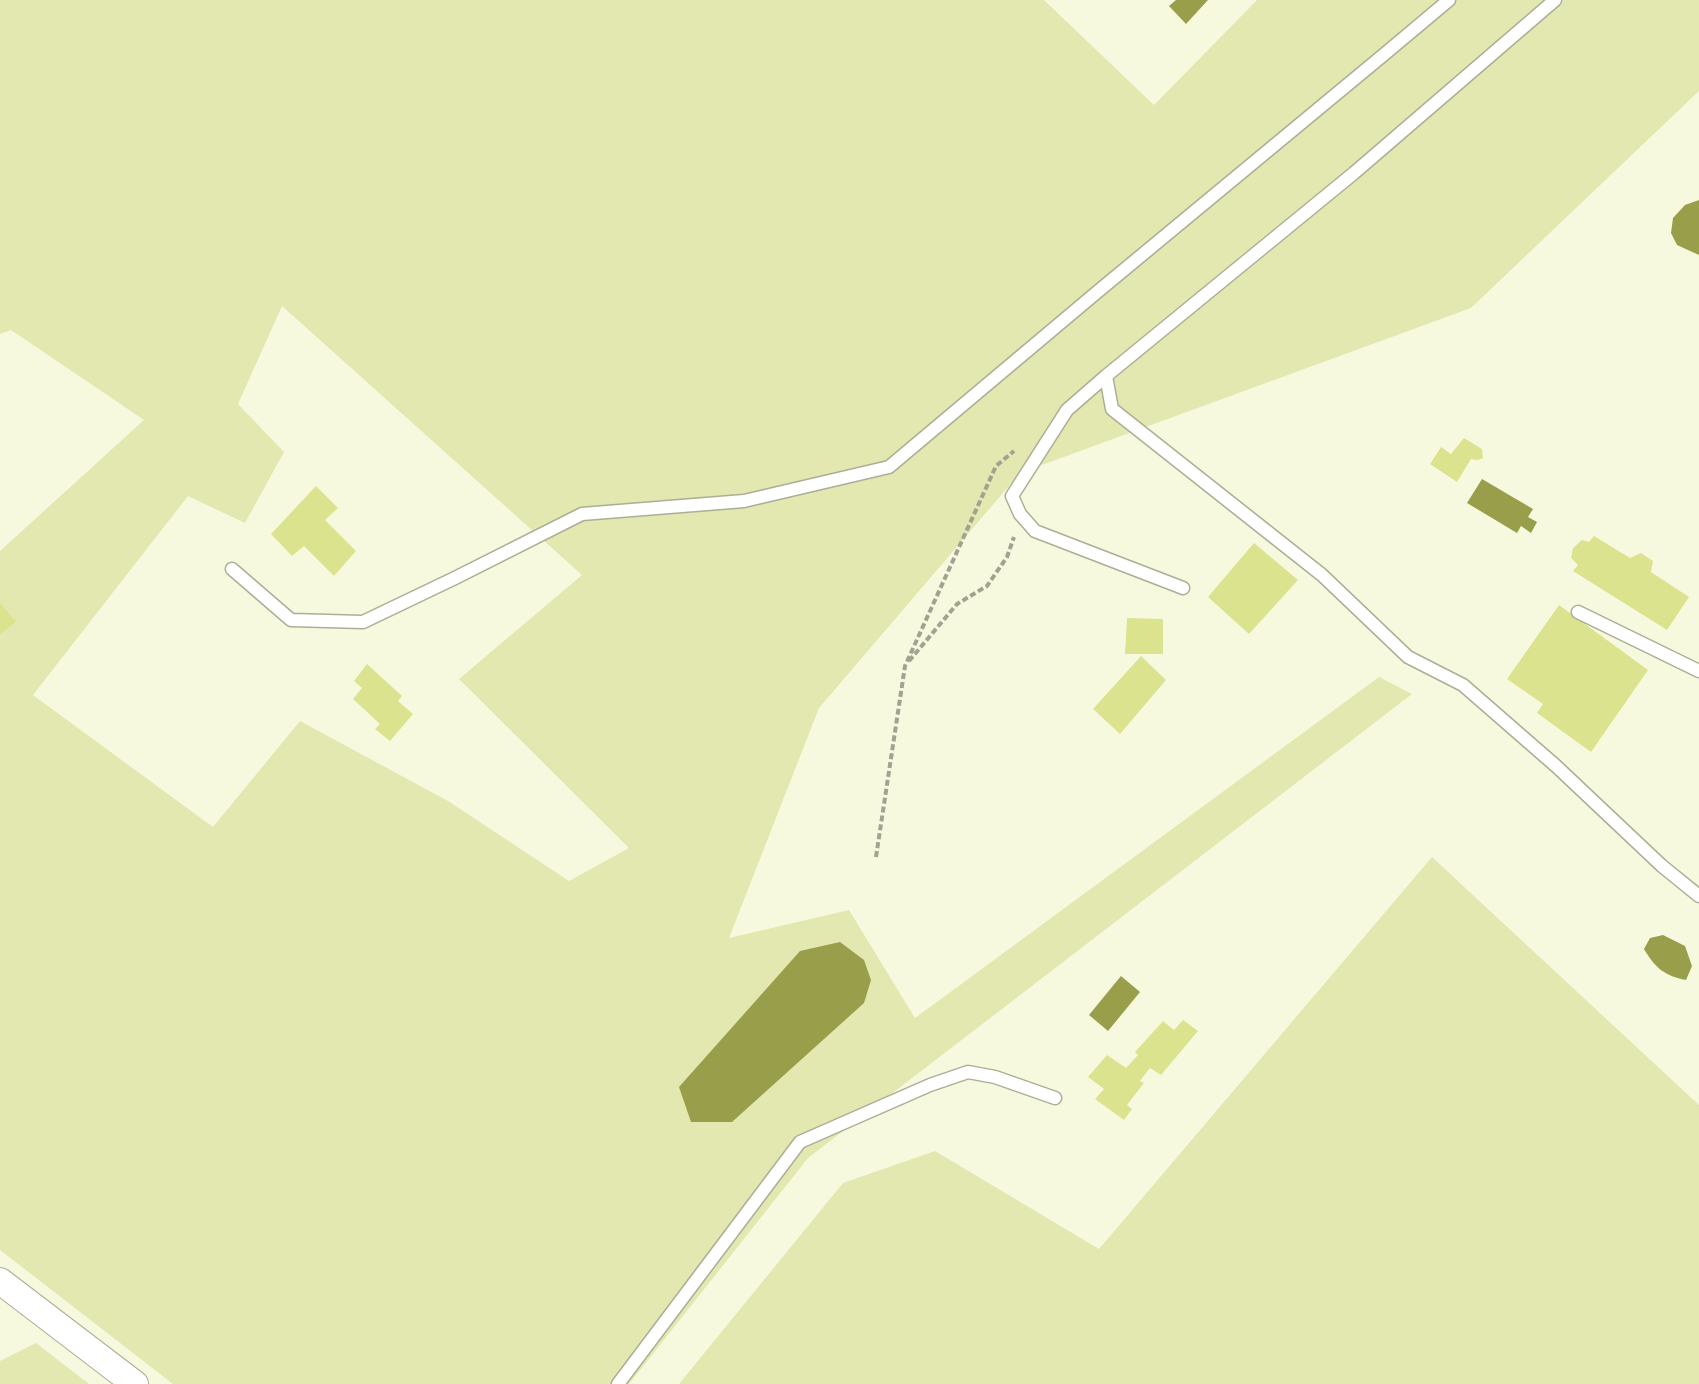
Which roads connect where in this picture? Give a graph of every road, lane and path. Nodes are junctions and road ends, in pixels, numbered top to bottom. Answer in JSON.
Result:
{"nodes":[{"id":1,"x":1449,"y":0,"type":"edge"},
{"id":2,"x":1555,"y":0,"type":"edge"},
{"id":3,"x":1106,"y":376,"type":"junction"},
{"id":4,"x":1022,"y":445,"type":"dead end"},
{"id":5,"x":1020,"y":514,"type":"junction"},
{"id":6,"x":232,"y":569,"type":"dead end"},
{"id":7,"x":1183,"y":588,"type":"dead end"},
{"id":8,"x":1578,"y":612,"type":"dead end"},
{"id":9,"x":905,"y":666,"type":"junction"},
{"id":10,"x":1699,"y":670,"type":"edge"},
{"id":11,"x":876,"y":857,"type":"dead end"},
{"id":12,"x":1699,"y":896,"type":"edge"},
{"id":13,"x":1055,"y":1098,"type":"dead end"},
{"id":14,"x":0,"y":1281,"type":"edge"},
{"id":15,"x":135,"y":1384,"type":"edge"},
{"id":16,"x":618,"y":1384,"type":"edge"}],
"edges":[{"from":1,"to":6,"type":"lane"},
{"from":2,"to":3,"type":"lane"},
{"from":3,"to":5,"type":"lane"},
{"from":3,"to":12,"type":"lane"},
{"from":4,"to":9,"type":"path"},
{"from":5,"to":7,"type":"lane"},
{"from":5,"to":9,"type":"path"},
{"from":8,"to":10,"type":"lane"},
{"from":9,"to":11,"type":"path"},
{"from":13,"to":16,"type":"lane"},
{"from":14,"to":15,"type":"street"}]}
